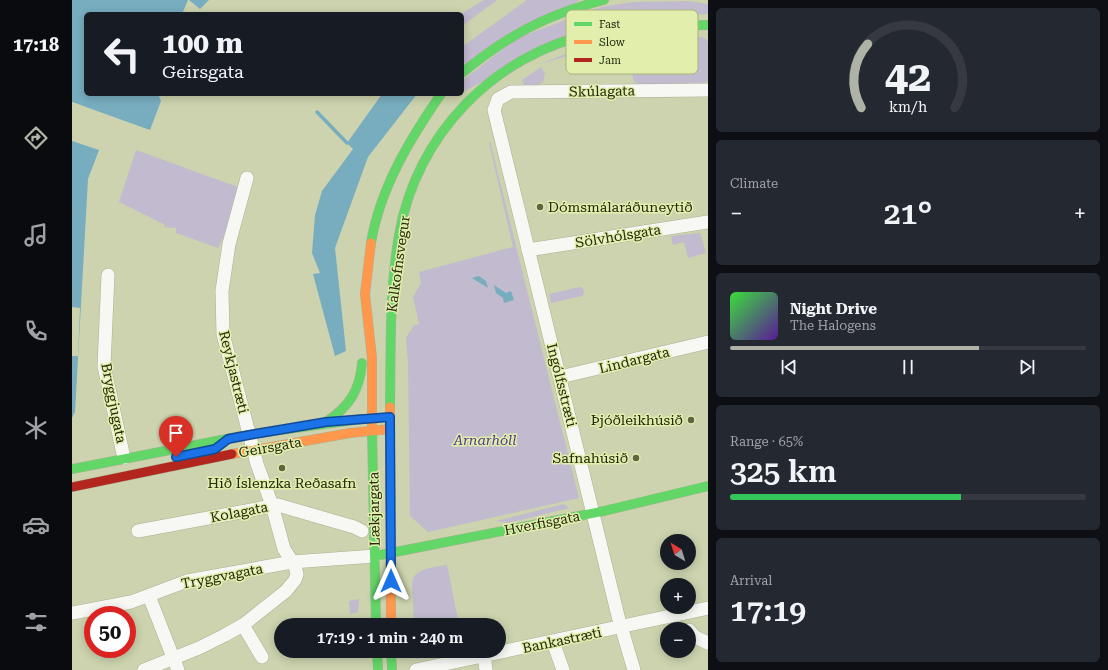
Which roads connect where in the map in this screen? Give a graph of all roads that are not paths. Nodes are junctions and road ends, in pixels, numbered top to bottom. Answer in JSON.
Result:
{"nodes":[{"id":1,"x":604,"y":0,"type":"edge"},
{"id":2,"x":566,"y":10,"type":"edge"},
{"id":3,"x":567,"y":10,"type":"edge"},
{"id":4,"x":698,"y":25,"type":"edge"},
{"id":5,"x":708,"y":25,"type":"edge"},
{"id":6,"x":566,"y":41,"type":"edge"},
{"id":7,"x":464,"y":71,"type":"edge"},
{"id":8,"x":708,"y":90,"type":"edge"},
{"id":9,"x":440,"y":96,"type":"edge"},
{"id":10,"x":443,"y":96,"type":"edge"},
{"id":11,"x":498,"y":99,"type":"joint"},
{"id":12,"x":458,"y":109,"type":"junction"},
{"id":13,"x":247,"y":178,"type":"dead end"},
{"id":14,"x":708,"y":223,"type":"edge"},
{"id":15,"x":528,"y":250,"type":"junction"},
{"id":16,"x":108,"y":275,"type":"dead end"},
{"id":17,"x":366,"y":325,"type":"junction"},
{"id":18,"x":708,"y":342,"type":"edge"},
{"id":19,"x":560,"y":377,"type":"junction"},
{"id":20,"x":390,"y":417,"type":"junction"},
{"id":21,"x":372,"y":418,"type":"junction"},
{"id":22,"x":326,"y":422,"type":"junction"},
{"id":23,"x":390,"y":429,"type":"junction"},
{"id":24,"x":372,"y":430,"type":"junction"},
{"id":25,"x":249,"y":435,"type":"junction"},
{"id":26,"x":228,"y":439,"type":"junction"},
{"id":27,"x":253,"y":450,"type":"junction"},
{"id":28,"x":124,"y":458,"type":"junction"},
{"id":29,"x":72,"y":469,"type":"edge"},
{"id":30,"x":128,"y":476,"type":"junction"},
{"id":31,"x":708,"y":486,"type":"edge"},
{"id":32,"x":72,"y":487,"type":"edge"},
{"id":33,"x":272,"y":505,"type":"junction"},
{"id":34,"x":593,"y":513,"type":"junction"},
{"id":35,"x":138,"y":531,"type":"dead end"},
{"id":36,"x":362,"y":531,"type":"dead end"},
{"id":37,"x":391,"y":553,"type":"junction"},
{"id":38,"x":375,"y":556,"type":"junction"},
{"id":39,"x":292,"y":562,"type":"junction"},
{"id":40,"x":149,"y":596,"type":"junction"},
{"id":41,"x":708,"y":608,"type":"edge"},
{"id":42,"x":696,"y":610,"type":"edge"},
{"id":43,"x":72,"y":613,"type":"edge"},
{"id":44,"x":680,"y":614,"type":"edge"},
{"id":45,"x":376,"y":618,"type":"edge"},
{"id":46,"x":391,"y":618,"type":"edge"},
{"id":47,"x":242,"y":624,"type":"junction"},
{"id":48,"x":621,"y":628,"type":"junction"},
{"id":49,"x":696,"y":637,"type":"edge"},
{"id":50,"x":553,"y":642,"type":"junction"},
{"id":51,"x":708,"y":643,"type":"edge"},
{"id":52,"x":506,"y":652,"type":"edge"},
{"id":53,"x":262,"y":657,"type":"dead end"},
{"id":54,"x":377,"y":658,"type":"edge"},
{"id":55,"x":392,"y":658,"type":"edge"},
{"id":56,"x":474,"y":658,"type":"edge"},
{"id":57,"x":484,"y":658,"type":"edge"},
{"id":58,"x":176,"y":664,"type":"edge"},
{"id":59,"x":144,"y":670,"type":"edge"},
{"id":60,"x":378,"y":670,"type":"edge"},
{"id":61,"x":392,"y":670,"type":"edge"},
{"id":62,"x":416,"y":670,"type":"edge"},
{"id":63,"x":486,"y":670,"type":"edge"},
{"id":64,"x":563,"y":670,"type":"edge"},
{"id":65,"x":634,"y":670,"type":"edge"}],
"edges":[{"from":1,"to":3,"type":"main road"},
{"from":2,"to":7,"type":"main road"},
{"from":4,"to":5,"type":"main road","name":"Kalkofnsvegur"},
{"from":6,"to":12,"type":"main road","name":"Kalkofnsvegur"},
{"from":8,"to":11,"type":"street","name":"Skúlagata"},
{"from":9,"to":17,"type":"main road","name":"Kalkofnsvegur"},
{"from":10,"to":12,"type":"street"},
{"from":11,"to":15,"type":"street","name":"Ingólfsstræti"},
{"from":12,"to":20,"type":"main road","name":"Kalkofnsvegur"},
{"from":13,"to":25,"type":"street","name":"Reykjastræti"},
{"from":14,"to":15,"type":"street","name":"Sölvhólsgata"},
{"from":15,"to":19,"type":"street","name":"Ingólfsstræti"},
{"from":16,"to":28,"type":"street","name":"Bryggjugata"},
{"from":17,"to":21,"type":"main road","name":"Kalkofnsvegur"},
{"from":17,"to":22,"type":"main road","name":"Geirsgata"},
{"from":18,"to":19,"type":"street","name":"Lindargata"},
{"from":19,"to":34,"type":"street","name":"Ingólfsstræti"},
{"from":20,"to":21,"type":"main road","name":"Geirsgata"},
{"from":20,"to":23,"type":"main road","name":"Lækjargata"},
{"from":21,"to":22,"type":"main road","name":"Geirsgata"},
{"from":21,"to":24,"type":"main road","name":"Lækjargata"},
{"from":22,"to":25,"type":"main road","name":"Geirsgata"},
{"from":23,"to":24,"type":"main road","name":"Geirsgata"},
{"from":23,"to":37,"type":"main road","name":"Lækjargata"},
{"from":24,"to":27,"type":"main road","name":"Geirsgata"},
{"from":24,"to":38,"type":"main road","name":"Lækjargata"},
{"from":25,"to":26,"type":"main road","name":"Geirsgata"},
{"from":25,"to":27,"type":"street","name":"Reykjastræti"},
{"from":26,"to":28,"type":"main road","name":"Geirsgata"},
{"from":26,"to":30,"type":"main road","name":"Geirsgata"},
{"from":27,"to":30,"type":"main road","name":"Geirsgata"},
{"from":27,"to":33,"type":"street","name":"Reykjastræti"},
{"from":28,"to":29,"type":"main road","name":"Geirsgata"},
{"from":30,"to":32,"type":"main road","name":"Geirsgata"},
{"from":31,"to":34,"type":"main road","name":"Hverfisgata"},
{"from":33,"to":35,"type":"street","name":"Kolagata"},
{"from":33,"to":36,"type":"street","name":"Kolagata"},
{"from":33,"to":39,"type":"street","name":"Reykjastræti"},
{"from":34,"to":37,"type":"main road","name":"Hverfisgata"},
{"from":34,"to":48,"type":"street","name":"Ingólfsstræti"},
{"from":37,"to":38,"type":"main road","name":"Hverfisgata"},
{"from":37,"to":46,"type":"main road","name":"Lækjargata"},
{"from":38,"to":39,"type":"street","name":"Tryggvagata"},
{"from":38,"to":45,"type":"main road","name":"Lækjargata"},
{"from":39,"to":40,"type":"street","name":"Tryggvagata"},
{"from":39,"to":47,"type":"street","name":"Reykjastræti"},
{"from":40,"to":43,"type":"street","name":"Tryggvagata"},
{"from":40,"to":58,"type":"street"},
{"from":41,"to":42,"type":"street","name":"Bankastræti"},
{"from":44,"to":48,"type":"street","name":"Bankastræti"},
{"from":47,"to":53,"type":"street"},
{"from":47,"to":58,"type":"street","name":"Reykjastræti"},
{"from":48,"to":50,"type":"street","name":"Bankastræti"},
{"from":48,"to":65,"type":"street","name":"Ingólfsstræti"},
{"from":49,"to":51,"type":"street"},
{"from":50,"to":52,"type":"street","name":"Bankastræti"},
{"from":50,"to":64,"type":"street"},
{"from":54,"to":60,"type":"main road"},
{"from":55,"to":61,"type":"main road"},
{"from":56,"to":62,"type":"street","name":"Bankastræti"},
{"from":57,"to":63,"type":"street"},
{"from":58,"to":59,"type":"street","name":"Reykjastræti"}]}
